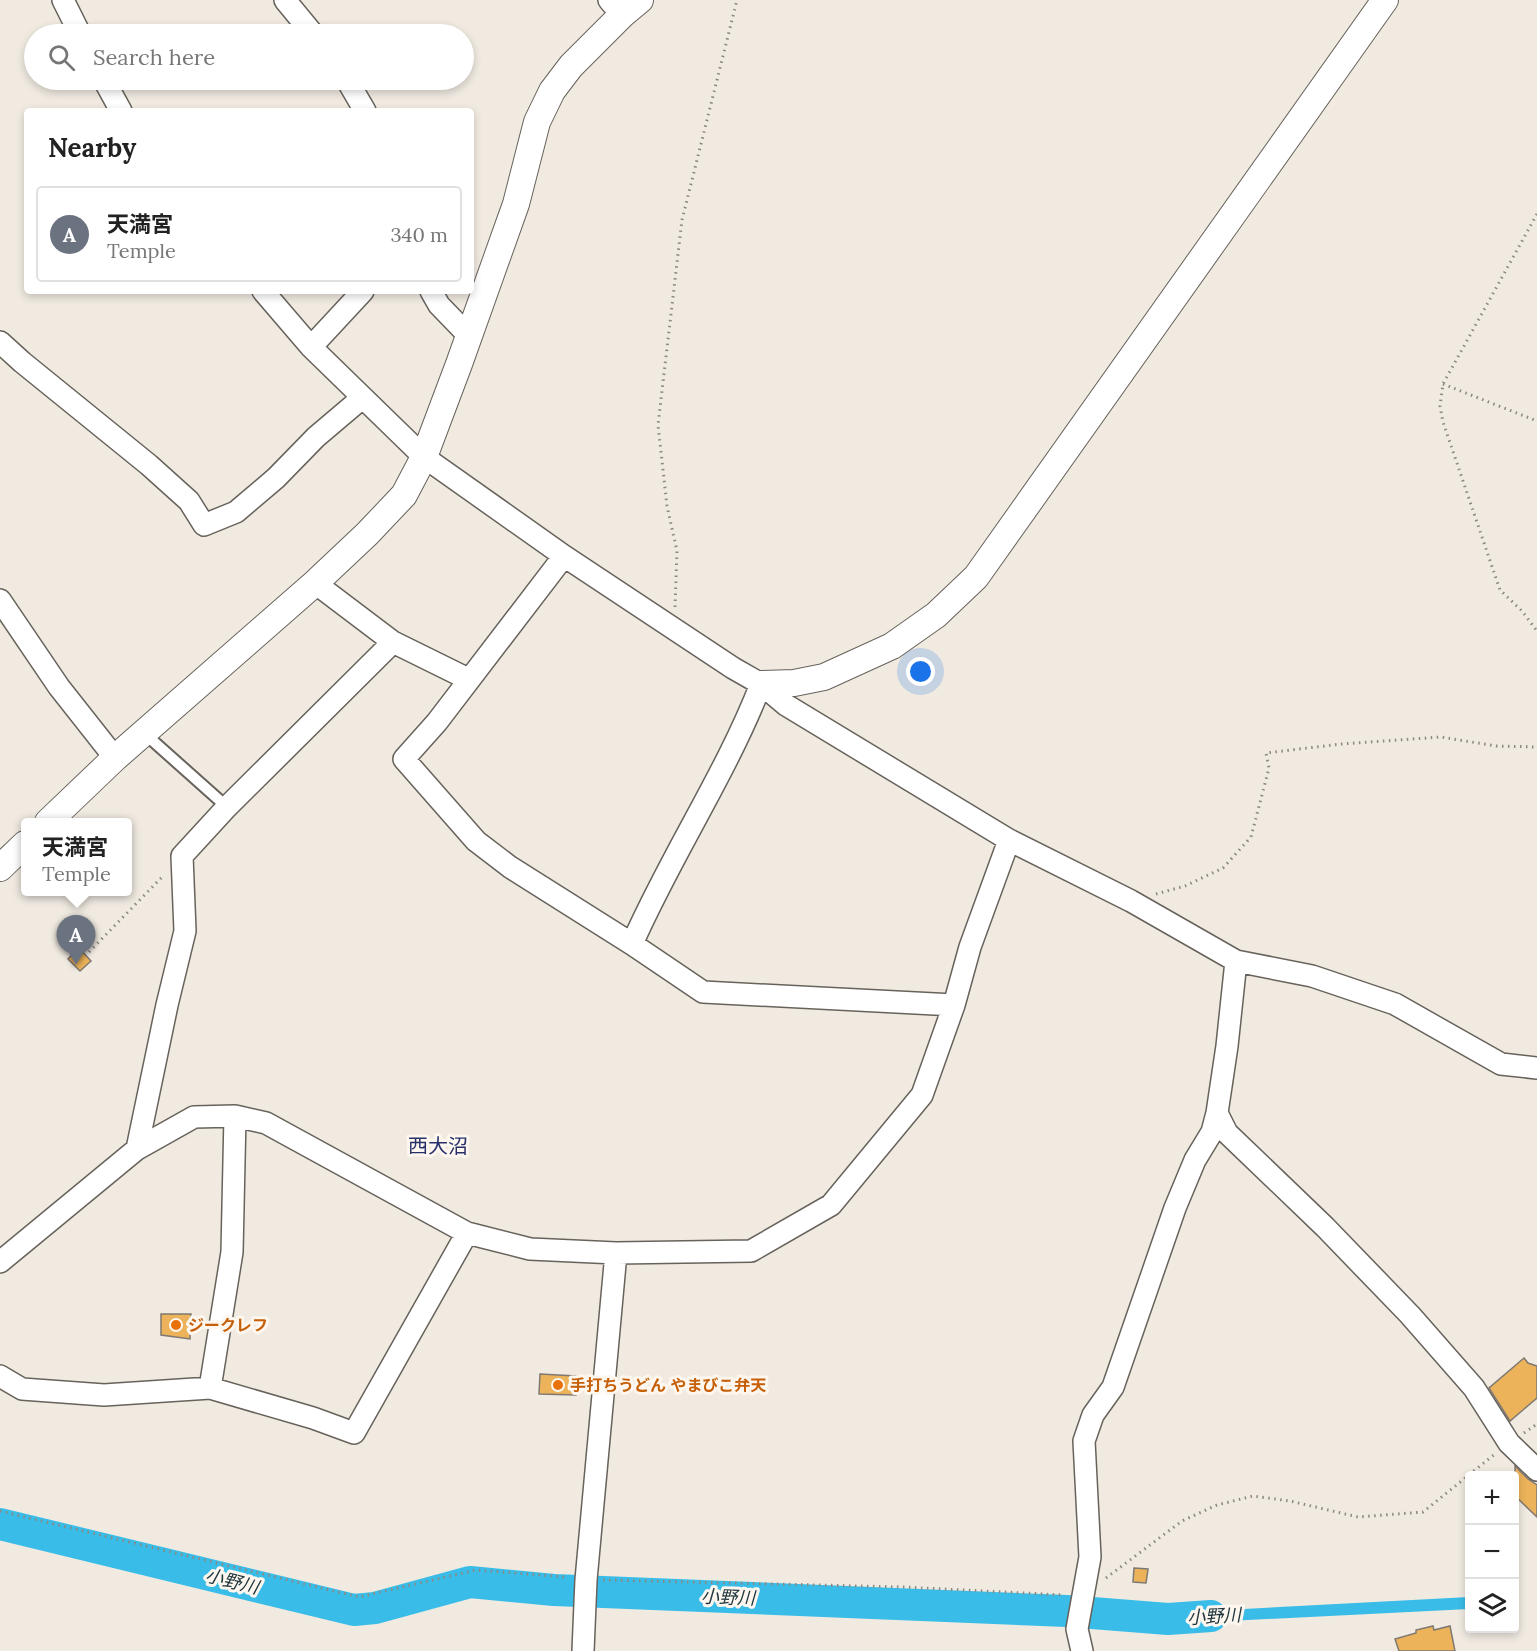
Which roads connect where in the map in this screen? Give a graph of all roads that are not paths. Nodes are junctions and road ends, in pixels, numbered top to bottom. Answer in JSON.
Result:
{"nodes":[{"id":1,"x":63,"y":0,"type":"edge"},
{"id":2,"x":285,"y":0,"type":"edge"},
{"id":3,"x":1385,"y":0,"type":"edge"},
{"id":4,"x":624,"y":5,"type":"edge"},
{"id":5,"x":75,"y":24,"type":"edge"},
{"id":6,"x":305,"y":24,"type":"edge"},
{"id":7,"x":109,"y":90,"type":"edge"},
{"id":8,"x":353,"y":90,"type":"edge"},
{"id":9,"x":119,"y":108,"type":"edge"},
{"id":10,"x":363,"y":108,"type":"edge"},
{"id":11,"x":265,"y":294,"type":"edge"},
{"id":12,"x":360,"y":294,"type":"edge"},
{"id":13,"x":433,"y":294,"type":"edge"},
{"id":14,"x":468,"y":335,"type":"junction"},
{"id":15,"x":0,"y":342,"type":"edge"},
{"id":16,"x":311,"y":347,"type":"junction"},
{"id":17,"x":362,"y":398,"type":"junction"},
{"id":18,"x":424,"y":457,"type":"junction"},
{"id":19,"x":564,"y":556,"type":"junction"},
{"id":20,"x":315,"y":583,"type":"junction"},
{"id":21,"x":0,"y":600,"type":"edge"},
{"id":22,"x":393,"y":642,"type":"junction"},
{"id":23,"x":468,"y":679,"type":"junction"},
{"id":24,"x":761,"y":684,"type":"junction"},
{"id":25,"x":144,"y":733,"type":"junction"},
{"id":26,"x":115,"y":758,"type":"junction"},
{"id":27,"x":227,"y":807,"type":"junction"},
{"id":28,"x":52,"y":818,"type":"edge"},
{"id":29,"x":1009,"y":840,"type":"junction"},
{"id":30,"x":21,"y":848,"type":"edge"},
{"id":31,"x":0,"y":868,"type":"edge"},
{"id":32,"x":632,"y":944,"type":"junction"},
{"id":33,"x":1236,"y":961,"type":"junction"},
{"id":34,"x":954,"y":1005,"type":"junction"},
{"id":35,"x":1537,"y":1068,"type":"edge"},
{"id":36,"x":1216,"y":1113,"type":"junction"},
{"id":37,"x":235,"y":1116,"type":"junction"},
{"id":38,"x":137,"y":1149,"type":"junction"},
{"id":39,"x":467,"y":1233,"type":"junction"},
{"id":40,"x":616,"y":1253,"type":"junction"},
{"id":41,"x":0,"y":1262,"type":"edge"},
{"id":42,"x":0,"y":1376,"type":"edge"},
{"id":43,"x":210,"y":1388,"type":"junction"},
{"id":44,"x":1537,"y":1470,"type":"edge"},
{"id":45,"x":583,"y":1651,"type":"edge"},
{"id":46,"x":1082,"y":1651,"type":"edge"}],
"edges":[{"from":1,"to":5,"type":"street"},
{"from":2,"to":6,"type":"street"},
{"from":3,"to":24,"type":"street"},
{"from":4,"to":14,"type":"street"},
{"from":7,"to":9,"type":"street"},
{"from":8,"to":10,"type":"street"},
{"from":11,"to":16,"type":"street"},
{"from":12,"to":16,"type":"street"},
{"from":13,"to":14,"type":"street"},
{"from":14,"to":18,"type":"street"},
{"from":15,"to":17,"type":"street"},
{"from":16,"to":17,"type":"street"},
{"from":17,"to":18,"type":"street"},
{"from":18,"to":19,"type":"street"},
{"from":18,"to":20,"type":"street"},
{"from":19,"to":23,"type":"street"},
{"from":19,"to":24,"type":"street"},
{"from":20,"to":22,"type":"street"},
{"from":20,"to":25,"type":"street"},
{"from":21,"to":26,"type":"street"},
{"from":22,"to":23,"type":"street"},
{"from":22,"to":27,"type":"street"},
{"from":23,"to":32,"type":"street"},
{"from":24,"to":29,"type":"street"},
{"from":24,"to":32,"type":"street"},
{"from":25,"to":26,"type":"street"},
{"from":25,"to":27,"type":"lane"},
{"from":26,"to":28,"type":"street"},
{"from":27,"to":38,"type":"street"},
{"from":29,"to":33,"type":"street"},
{"from":29,"to":34,"type":"street"},
{"from":30,"to":31,"type":"street"},
{"from":32,"to":34,"type":"street"},
{"from":33,"to":35,"type":"street"},
{"from":33,"to":36,"type":"street"},
{"from":34,"to":40,"type":"street"},
{"from":36,"to":44,"type":"street"},
{"from":36,"to":46,"type":"street"},
{"from":37,"to":38,"type":"street"},
{"from":37,"to":39,"type":"street"},
{"from":37,"to":43,"type":"street"},
{"from":38,"to":41,"type":"street"},
{"from":39,"to":40,"type":"street"},
{"from":39,"to":43,"type":"street"},
{"from":40,"to":45,"type":"street"},
{"from":42,"to":43,"type":"street"}]}
